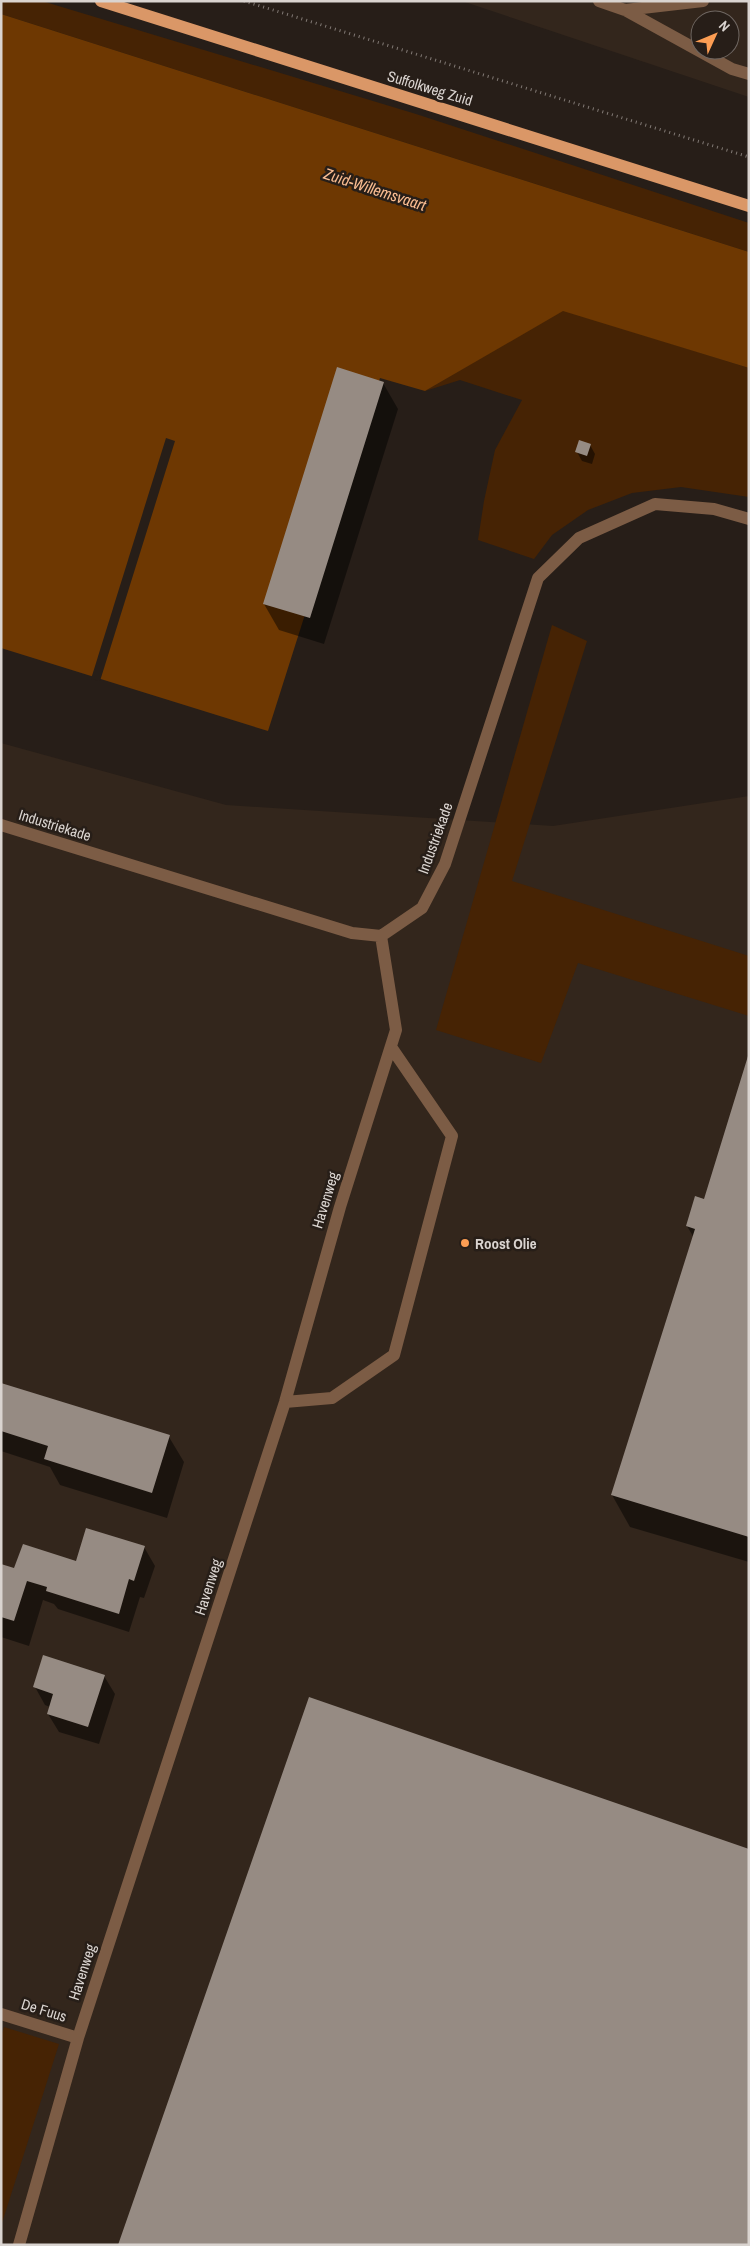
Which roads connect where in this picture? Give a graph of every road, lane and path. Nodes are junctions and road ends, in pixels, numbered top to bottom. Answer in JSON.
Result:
{"nodes":[{"id":1,"x":101,"y":1,"type":"edge"},
{"id":2,"x":244,"y":1,"type":"edge"},
{"id":3,"x":599,"y":1,"type":"edge"},
{"id":4,"x":703,"y":1,"type":"edge"},
{"id":5,"x":625,"y":10,"type":"junction"},
{"id":6,"x":749,"y":74,"type":"edge"},
{"id":7,"x":749,"y":157,"type":"edge"},
{"id":8,"x":749,"y":206,"type":"edge"},
{"id":9,"x":749,"y":519,"type":"edge"},
{"id":10,"x":1,"y":825,"type":"edge"},
{"id":11,"x":381,"y":936,"type":"junction"},
{"id":12,"x":391,"y":1046,"type":"junction"},
{"id":13,"x":286,"y":1402,"type":"junction"},
{"id":14,"x":1,"y":2014,"type":"edge"},
{"id":15,"x":78,"y":2038,"type":"junction"},
{"id":16,"x":18,"y":2245,"type":"edge"}],
"edges":[{"from":1,"to":8,"type":"main road","name":"Suffolkweg Zuid"},
{"from":2,"to":7,"type":"path","name":"Suffolkweg Zuid"},
{"from":3,"to":5,"type":"street"},
{"from":4,"to":5,"type":"street"},
{"from":5,"to":6,"type":"street"},
{"from":9,"to":11,"type":"street","name":"Industriekade"},
{"from":10,"to":11,"type":"street","name":"Industriekade"},
{"from":11,"to":12,"type":"street","name":"Havenweg"},
{"from":12,"to":13,"type":"street","name":"Havenweg"},
{"from":12,"to":13,"type":"street"},
{"from":13,"to":15,"type":"street","name":"Havenweg"},
{"from":14,"to":15,"type":"street","name":"De Fuus"},
{"from":15,"to":16,"type":"street","name":"Havenweg"}]}
